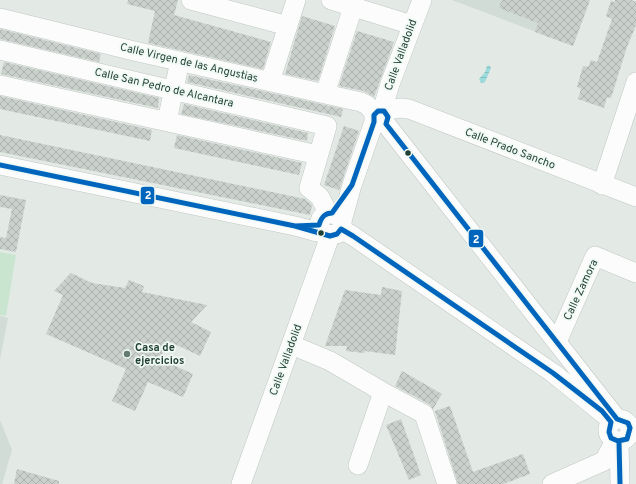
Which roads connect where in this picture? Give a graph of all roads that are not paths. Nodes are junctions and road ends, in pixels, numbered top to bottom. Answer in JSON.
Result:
{"nodes":[{"id":1,"x":191,"y":0,"type":"edge"},
{"id":2,"x":296,"y":0,"type":"edge"},
{"id":3,"x":331,"y":0,"type":"edge"},
{"id":4,"x":422,"y":0,"type":"edge"},
{"id":5,"x":353,"y":7,"type":"junction"},
{"id":6,"x":0,"y":18,"type":"edge"},
{"id":7,"x":412,"y":25,"type":"junction"},
{"id":8,"x":288,"y":26,"type":"junction"},
{"id":9,"x":0,"y":50,"type":"edge"},
{"id":10,"x":180,"y":61,"type":"junction"},
{"id":11,"x":270,"y":82,"type":"junction"},
{"id":12,"x":636,"y":82,"type":"edge"},
{"id":13,"x":0,"y":85,"type":"edge"},
{"id":14,"x":174,"y":90,"type":"junction"},
{"id":15,"x":325,"y":94,"type":"junction"},
{"id":16,"x":167,"y":121,"type":"junction"},
{"id":17,"x":378,"y":121,"type":"junction"},
{"id":18,"x":318,"y":155,"type":"junction"},
{"id":19,"x":0,"y":165,"type":"edge"},
{"id":20,"x":602,"y":185,"type":"junction"},
{"id":21,"x":636,"y":197,"type":"edge"},
{"id":22,"x":331,"y":224,"type":"junction"},
{"id":23,"x":636,"y":274,"type":"edge"},
{"id":24,"x":557,"y":342,"type":"junction"},
{"id":25,"x":292,"y":345,"type":"junction"},
{"id":26,"x":570,"y":358,"type":"junction"},
{"id":27,"x":553,"y":373,"type":"junction"},
{"id":28,"x":383,"y":392,"type":"junction"},
{"id":29,"x":624,"y":427,"type":"edge"},
{"id":30,"x":358,"y":465,"type":"dead end"},
{"id":31,"x":571,"y":480,"type":"edge"},
{"id":32,"x":241,"y":484,"type":"edge"},
{"id":33,"x":447,"y":484,"type":"edge"},
{"id":34,"x":552,"y":484,"type":"edge"},
{"id":35,"x":620,"y":484,"type":"edge"}],
"edges":[{"from":1,"to":8,"type":"street"},
{"from":2,"to":8,"type":"street"},
{"from":3,"to":5,"type":"street"},
{"from":4,"to":7,"type":"street","name":"Calle Valladolid"},
{"from":5,"to":7,"type":"street"},
{"from":5,"to":15,"type":"street"},
{"from":6,"to":10,"type":"street","name":"Calle Virgen de las Angustias"},
{"from":7,"to":17,"type":"street","name":"Calle Valladolid"},
{"from":8,"to":11,"type":"street"},
{"from":9,"to":14,"type":"street","name":"Calle San Pedro de Alcantara"},
{"from":10,"to":11,"type":"street","name":"Calle Virgen de las Angustias"},
{"from":10,"to":14,"type":"street"},
{"from":11,"to":15,"type":"street","name":"Calle Virgen de las Angustias"},
{"from":12,"to":20,"type":"street"},
{"from":13,"to":16,"type":"street"},
{"from":14,"to":16,"type":"street"},
{"from":14,"to":18,"type":"street","name":"Calle San Pedro de Alcantara"},
{"from":15,"to":17,"type":"street","name":"Calle Virgen de las Angustias"},
{"from":16,"to":18,"type":"street"},
{"from":17,"to":20,"type":"street","name":"Calle Prado Sancho"},
{"from":17,"to":22,"type":"street","name":"Calle Valladolid"},
{"from":17,"to":24,"type":"street"},
{"from":18,"to":22,"type":"street"},
{"from":19,"to":22,"type":"street"},
{"from":20,"to":21,"type":"street","name":"Calle Prado Sancho"},
{"from":22,"to":25,"type":"street","name":"Calle Valladolid"},
{"from":22,"to":27,"type":"street"},
{"from":23,"to":24,"type":"street","name":"Calle Zamora"},
{"from":24,"to":26,"type":"street"},
{"from":25,"to":28,"type":"street"},
{"from":25,"to":32,"type":"street","name":"Calle Valladolid"},
{"from":26,"to":27,"type":"street"},
{"from":26,"to":29,"type":"street"},
{"from":27,"to":29,"type":"street"},
{"from":28,"to":30,"type":"street"},
{"from":28,"to":33,"type":"street"},
{"from":29,"to":31,"type":"street"},
{"from":29,"to":35,"type":"street"},
{"from":31,"to":34,"type":"street"}]}
